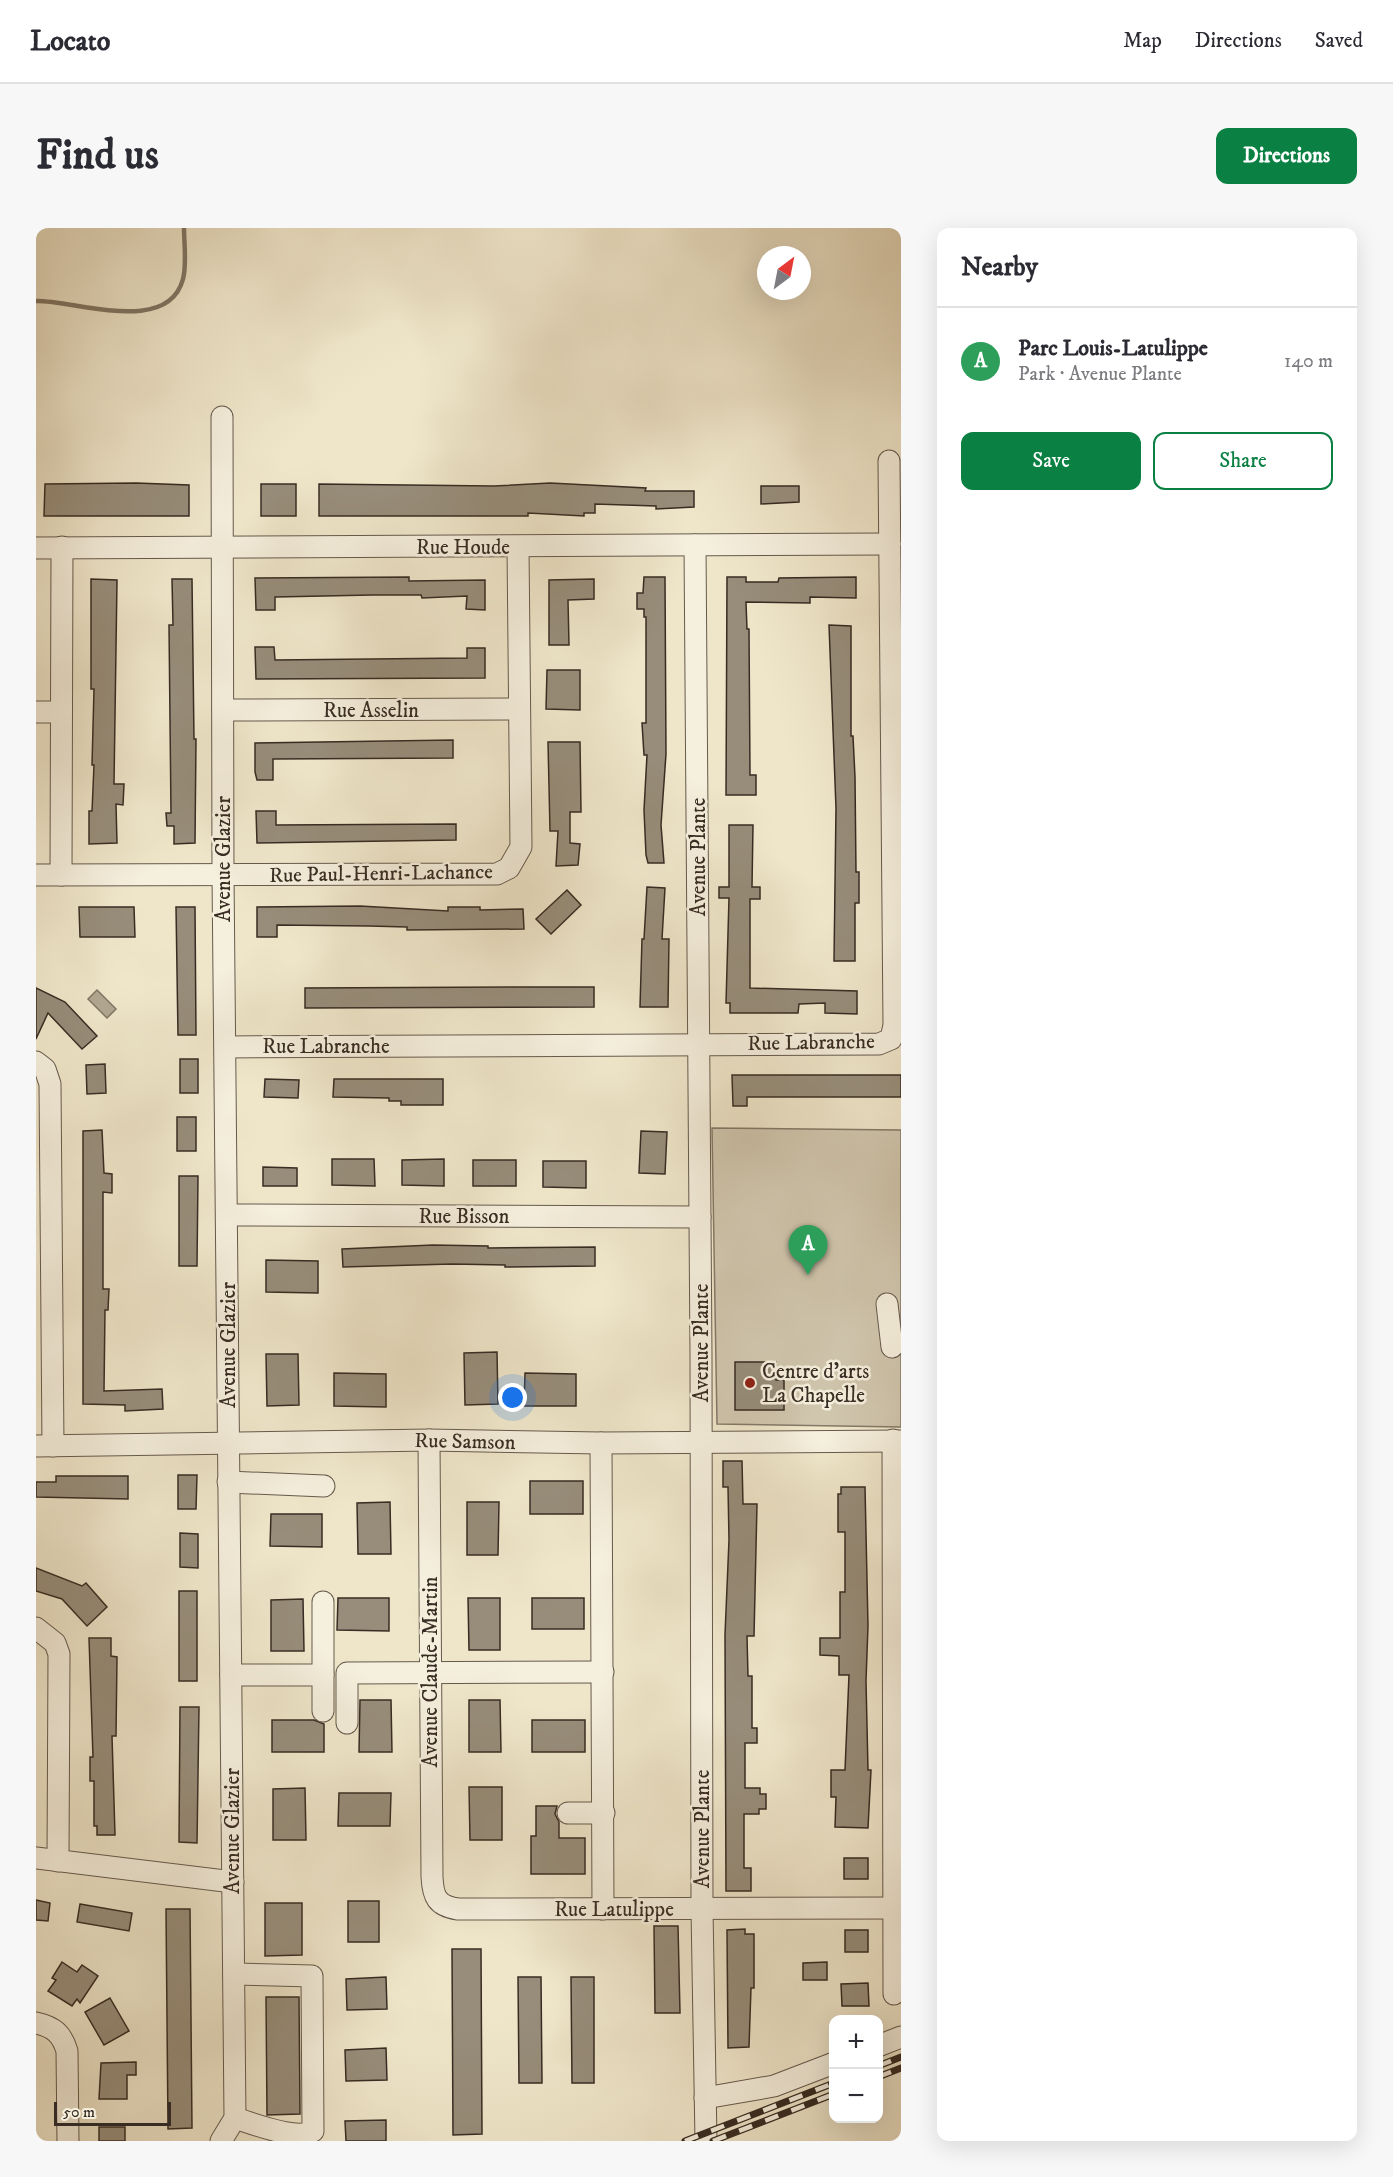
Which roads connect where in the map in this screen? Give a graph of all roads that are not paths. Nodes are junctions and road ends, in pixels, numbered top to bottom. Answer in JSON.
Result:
{"nodes":[{"id":1,"x":222,"y":417,"type":"dead end"},
{"id":2,"x":889,"y":461,"type":"dead end"},
{"id":3,"x":890,"y":544,"type":"junction"},
{"id":4,"x":695,"y":545,"type":"junction"},
{"id":5,"x":222,"y":546,"type":"junction"},
{"id":6,"x":62,"y":547,"type":"junction"},
{"id":7,"x":518,"y":547,"type":"junction"},
{"id":8,"x":36,"y":548,"type":"edge"},
{"id":9,"x":518,"y":709,"type":"junction"},
{"id":10,"x":223,"y":710,"type":"junction"},
{"id":11,"x":36,"y":712,"type":"edge"},
{"id":12,"x":61,"y":712,"type":"junction"},
{"id":13,"x":36,"y":875,"type":"edge"},
{"id":14,"x":61,"y":875,"type":"junction"},
{"id":15,"x":223,"y":875,"type":"junction"},
{"id":16,"x":699,"y":1044,"type":"junction"},
{"id":17,"x":226,"y":1047,"type":"junction"},
{"id":18,"x":36,"y":1062,"type":"edge"},
{"id":19,"x":228,"y":1215,"type":"junction"},
{"id":20,"x":700,"y":1217,"type":"junction"},
{"id":21,"x":43,"y":1256,"type":"edge"},
{"id":22,"x":887,"y":1304,"type":"dead end"},
{"id":23,"x":892,"y":1347,"type":"dead end"},
{"id":24,"x":429,"y":1440,"type":"junction"},
{"id":25,"x":897,"y":1441,"type":"edge"},
{"id":26,"x":701,"y":1442,"type":"junction"},
{"id":27,"x":228,"y":1443,"type":"junction"},
{"id":28,"x":601,"y":1443,"type":"junction"},
{"id":29,"x":45,"y":1446,"type":"edge"},
{"id":30,"x":228,"y":1482,"type":"junction"},
{"id":31,"x":324,"y":1486,"type":"dead end"},
{"id":32,"x":323,"y":1602,"type":"dead end"},
{"id":33,"x":36,"y":1629,"type":"edge"},
{"id":34,"x":603,"y":1672,"type":"junction"},
{"id":35,"x":429,"y":1673,"type":"junction"},
{"id":36,"x":231,"y":1675,"type":"junction"},
{"id":37,"x":323,"y":1675,"type":"junction"},
{"id":38,"x":323,"y":1711,"type":"dead end"},
{"id":39,"x":347,"y":1723,"type":"dead end"},
{"id":40,"x":568,"y":1813,"type":"dead end"},
{"id":41,"x":604,"y":1813,"type":"junction"},
{"id":42,"x":36,"y":1858,"type":"edge"},
{"id":43,"x":58,"y":1861,"type":"junction"},
{"id":44,"x":233,"y":1882,"type":"junction"},
{"id":45,"x":437,"y":1902,"type":"joint"},
{"id":46,"x":702,"y":1908,"type":"junction"},
{"id":47,"x":897,"y":1908,"type":"edge"},
{"id":48,"x":603,"y":1909,"type":"junction"},
{"id":49,"x":234,"y":1974,"type":"junction"},
{"id":50,"x":894,"y":1994,"type":"dead end"},
{"id":51,"x":36,"y":2023,"type":"edge"},
{"id":52,"x":901,"y":2037,"type":"edge"},
{"id":53,"x":883,"y":2044,"type":"edge"},
{"id":54,"x":829,"y":2065,"type":"edge"},
{"id":55,"x":705,"y":2098,"type":"junction"},
{"id":56,"x":230,"y":2133,"type":"edge"},
{"id":57,"x":68,"y":2141,"type":"edge"},
{"id":58,"x":706,"y":2141,"type":"edge"}],
"edges":[{"from":1,"to":5,"type":"street","name":"Avenue Glazier"},
{"from":2,"to":3,"type":"street","name":"Rue Labranche"},
{"from":3,"to":4,"type":"street","name":"Rue Houde"},
{"from":3,"to":16,"type":"street","name":"Rue Labranche"},
{"from":4,"to":7,"type":"street","name":"Rue Houde"},
{"from":4,"to":16,"type":"street","name":"Avenue Plante"},
{"from":5,"to":6,"type":"street","name":"Rue Houde"},
{"from":5,"to":7,"type":"street","name":"Rue Houde"},
{"from":5,"to":10,"type":"street","name":"Avenue Glazier"},
{"from":6,"to":8,"type":"street","name":"Rue Houde"},
{"from":6,"to":12,"type":"street"},
{"from":7,"to":9,"type":"street","name":"Rue Paul-Henri-Lachance"},
{"from":9,"to":10,"type":"street","name":"Rue Asselin"},
{"from":9,"to":15,"type":"street","name":"Rue Paul-Henri-Lachance"},
{"from":10,"to":15,"type":"street","name":"Avenue Glazier"},
{"from":11,"to":12,"type":"street"},
{"from":12,"to":14,"type":"street"},
{"from":13,"to":14,"type":"street","name":"Rue Paul-Henri-Lachance"},
{"from":14,"to":15,"type":"street","name":"Rue Paul-Henri-Lachance"},
{"from":15,"to":17,"type":"street","name":"Avenue Glazier"},
{"from":16,"to":17,"type":"street","name":"Rue Labranche"},
{"from":16,"to":20,"type":"street","name":"Avenue Plante"},
{"from":17,"to":19,"type":"street","name":"Avenue Glazier"},
{"from":18,"to":21,"type":"street"},
{"from":19,"to":20,"type":"street","name":"Rue Bisson"},
{"from":19,"to":27,"type":"street","name":"Avenue Glazier"},
{"from":20,"to":26,"type":"street","name":"Avenue Plante"},
{"from":21,"to":29,"type":"street"},
{"from":22,"to":23,"type":"street"},
{"from":24,"to":27,"type":"street","name":"Rue Samson"},
{"from":24,"to":28,"type":"street","name":"Rue Samson"},
{"from":24,"to":35,"type":"street","name":"Avenue Claude-Martin"},
{"from":25,"to":26,"type":"street","name":"Rue Samson"},
{"from":25,"to":47,"type":"street"},
{"from":26,"to":28,"type":"street","name":"Rue Samson"},
{"from":26,"to":46,"type":"street","name":"Avenue Plante"},
{"from":27,"to":29,"type":"street","name":"Rue Samson"},
{"from":27,"to":30,"type":"street","name":"Avenue Glazier"},
{"from":28,"to":34,"type":"street"},
{"from":30,"to":31,"type":"street"},
{"from":30,"to":36,"type":"street","name":"Avenue Glazier"},
{"from":32,"to":37,"type":"street"},
{"from":33,"to":43,"type":"street"},
{"from":34,"to":35,"type":"street"},
{"from":34,"to":41,"type":"street"},
{"from":35,"to":39,"type":"street"},
{"from":35,"to":45,"type":"street","name":"Avenue Claude-Martin"},
{"from":36,"to":37,"type":"street"},
{"from":36,"to":44,"type":"street","name":"Avenue Glazier"},
{"from":37,"to":38,"type":"street"},
{"from":40,"to":41,"type":"street"},
{"from":41,"to":48,"type":"street"},
{"from":42,"to":43,"type":"street"},
{"from":43,"to":44,"type":"street"},
{"from":44,"to":49,"type":"street","name":"Avenue Glazier"},
{"from":45,"to":48,"type":"street","name":"Rue Latulippe"},
{"from":46,"to":47,"type":"street","name":"Rue Latulippe"},
{"from":46,"to":48,"type":"street","name":"Rue Latulippe"},
{"from":46,"to":55,"type":"street","name":"Avenue Plante"},
{"from":47,"to":50,"type":"street"},
{"from":49,"to":56,"type":"street","name":"Avenue Glazier"},
{"from":49,"to":56,"type":"street"},
{"from":51,"to":57,"type":"street"},
{"from":52,"to":53,"type":"street"},
{"from":54,"to":55,"type":"street"},
{"from":55,"to":58,"type":"street","name":"Avenue Plante"}]}
